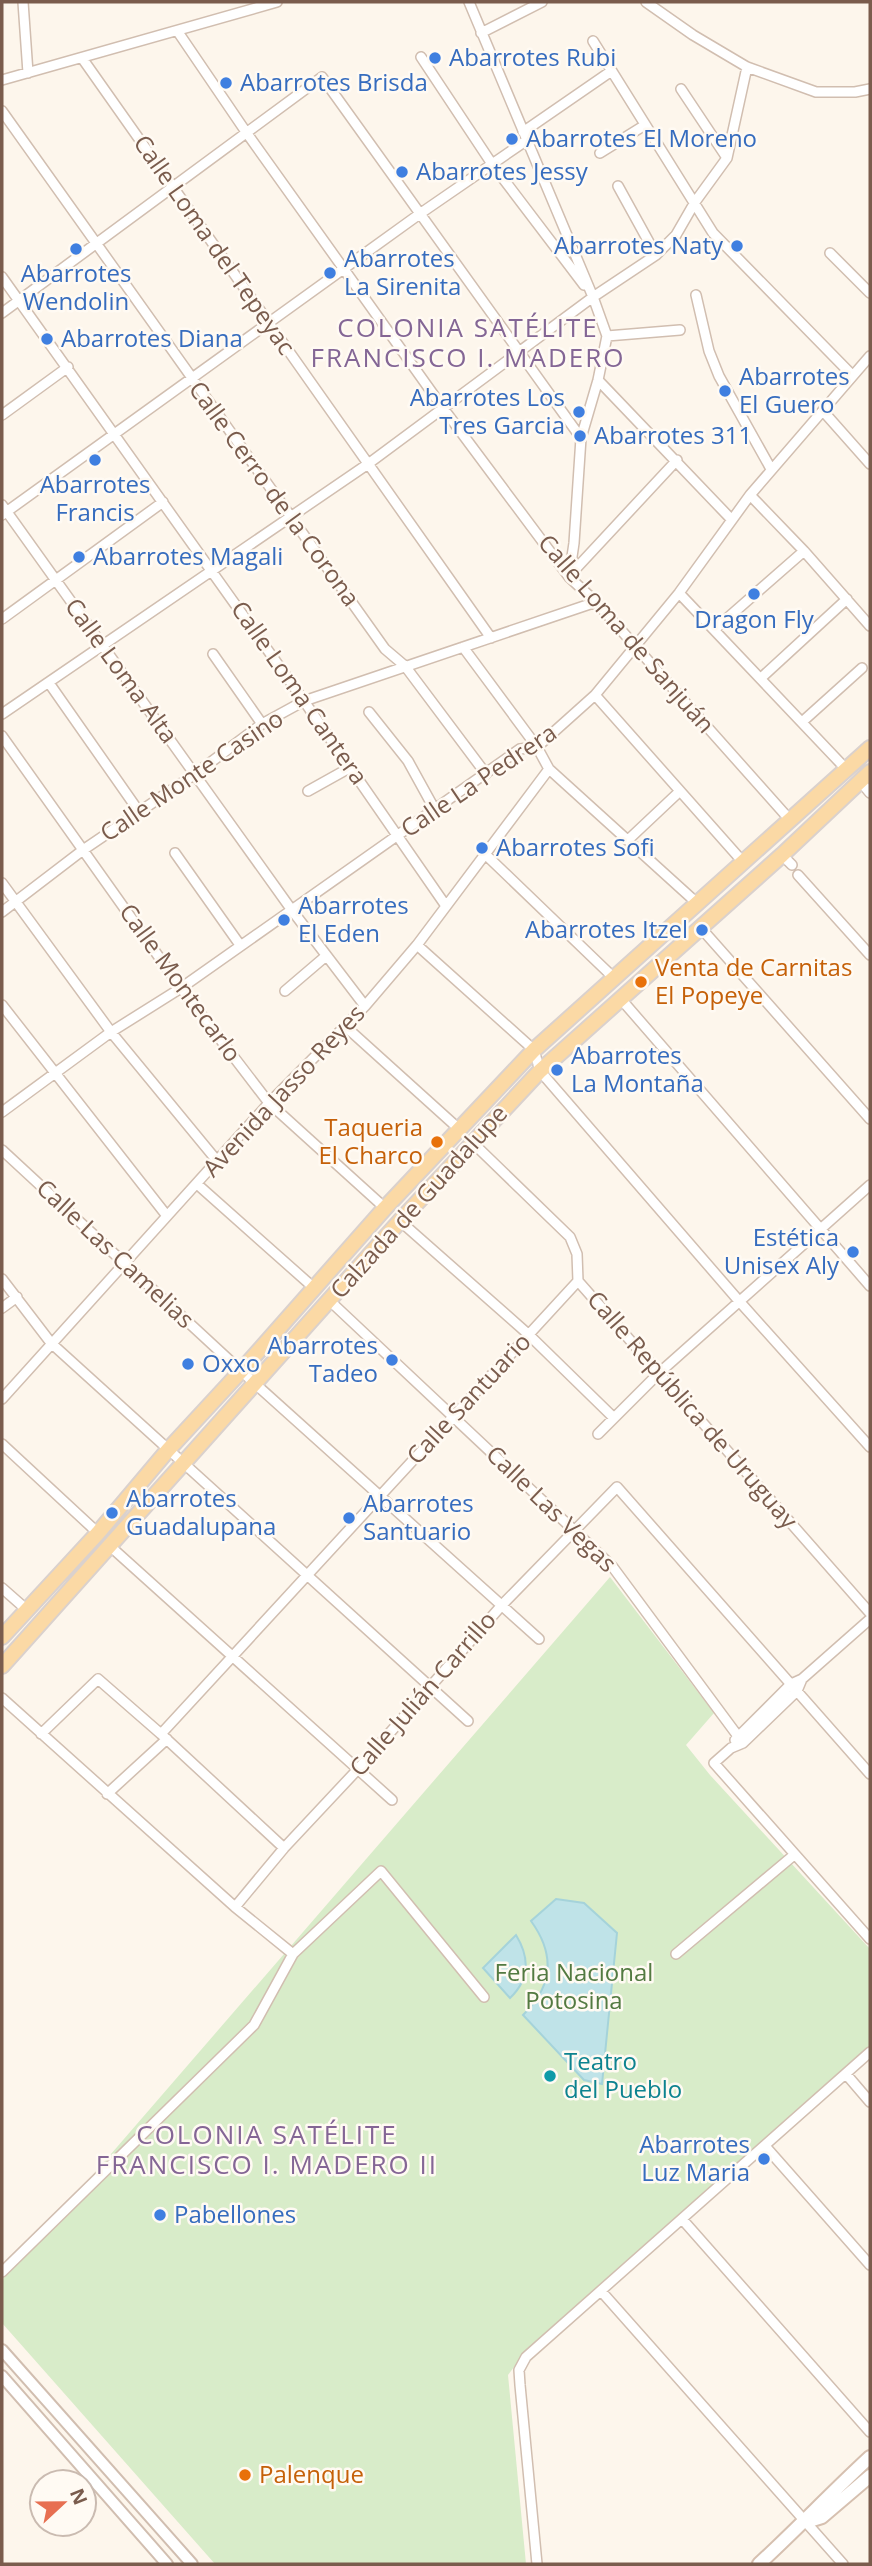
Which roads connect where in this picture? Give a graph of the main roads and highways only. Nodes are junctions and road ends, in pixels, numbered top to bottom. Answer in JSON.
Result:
{"nodes":[{"id":1,"x":870,"y":748,"type":"edge"},
{"id":2,"x":865,"y":777,"type":"edge"},
{"id":3,"x":2,"y":1637,"type":"edge"},
{"id":4,"x":2,"y":1666,"type":"edge"},
{"id":5,"x":870,"y":2457,"type":"edge"},
{"id":6,"x":870,"y":2476,"type":"edge"},
{"id":7,"x":806,"y":2522,"type":"junction"},
{"id":8,"x":759,"y":2564,"type":"edge"}],
"edges":[{"from":1,"to":3,"type":"main road","name":"Calzada de Guadalupe"},
{"from":2,"to":4,"type":"main road","name":"Calzada de Guadalupe"},
{"from":5,"to":7,"type":"main road"},
{"from":6,"to":7,"type":"main road"},
{"from":7,"to":8,"type":"main road"}]}
